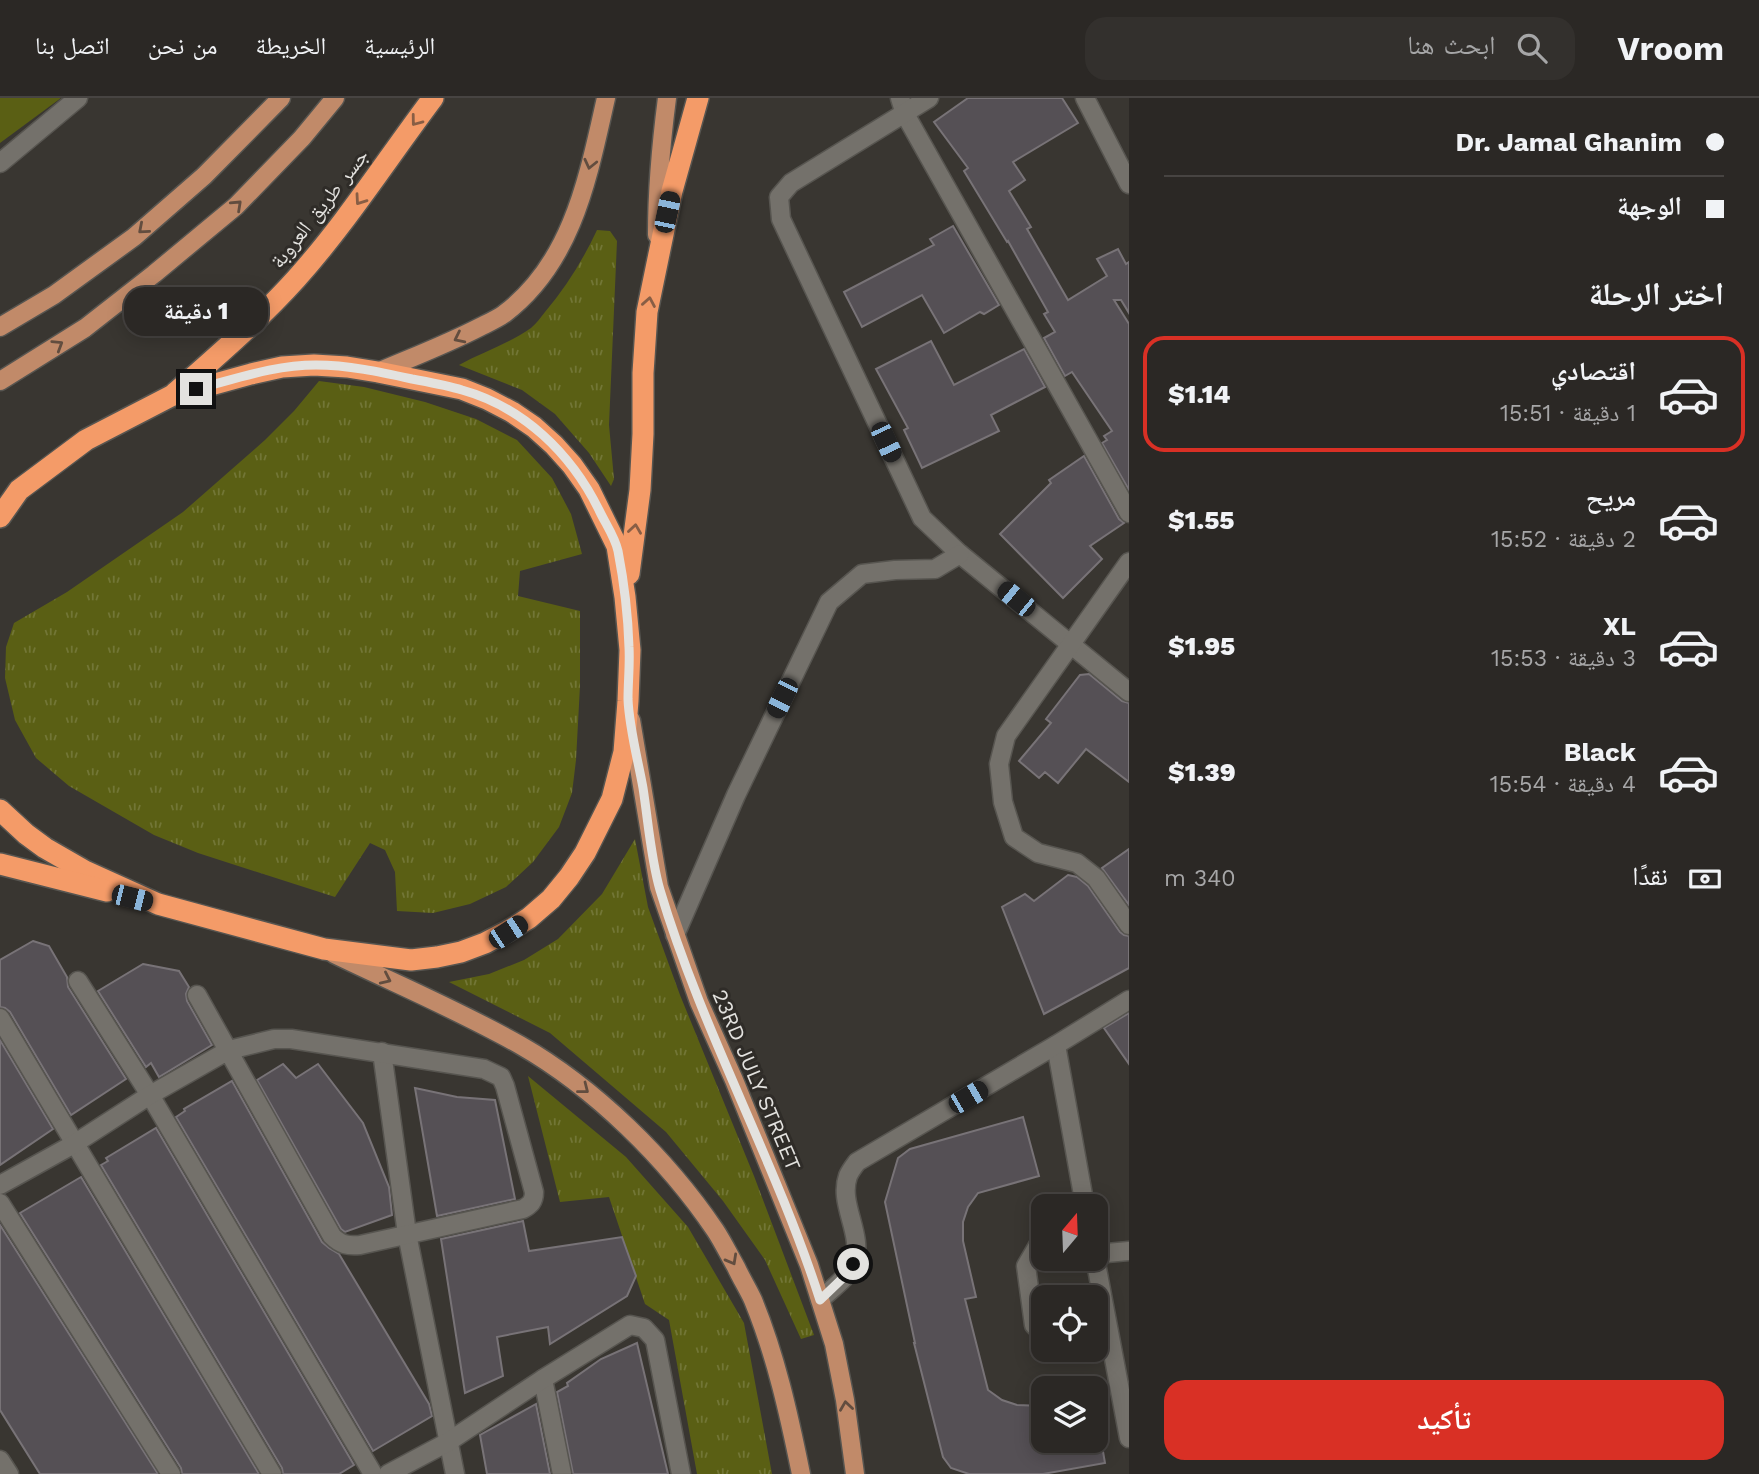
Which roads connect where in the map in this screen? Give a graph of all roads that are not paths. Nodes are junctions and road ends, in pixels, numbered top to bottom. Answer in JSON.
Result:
{"nodes":[{"id":1,"x":78,"y":98,"type":"edge"},
{"id":2,"x":281,"y":98,"type":"edge"},
{"id":3,"x":335,"y":98,"type":"edge"},
{"id":4,"x":433,"y":98,"type":"edge"},
{"id":5,"x":606,"y":98,"type":"edge"},
{"id":6,"x":667,"y":98,"type":"edge"},
{"id":7,"x":698,"y":98,"type":"edge"},
{"id":8,"x":929,"y":98,"type":"edge"},
{"id":9,"x":1085,"y":98,"type":"edge"},
{"id":10,"x":902,"y":106,"type":"edge"},
{"id":11,"x":0,"y":163,"type":"edge"},
{"id":12,"x":1129,"y":184,"type":"edge"},
{"id":13,"x":658,"y":256,"type":"junction"},
{"id":14,"x":0,"y":327,"type":"edge"},
{"id":15,"x":378,"y":372,"type":"junction"},
{"id":16,"x":0,"y":381,"type":"edge"},
{"id":17,"x":171,"y":396,"type":"junction"},
{"id":18,"x":9,"y":494,"type":"edge"},
{"id":19,"x":1129,"y":513,"type":"edge"},
{"id":20,"x":0,"y":517,"type":"edge"},
{"id":21,"x":960,"y":554,"type":"junction"},
{"id":22,"x":1129,"y":562,"type":"edge"},
{"id":23,"x":625,"y":597,"type":"junction"},
{"id":24,"x":1072,"y":644,"type":"junction"},
{"id":25,"x":1129,"y":692,"type":"edge"},
{"id":26,"x":628,"y":701,"type":"junction"},
{"id":27,"x":0,"y":810,"type":"edge"},
{"id":28,"x":0,"y":864,"type":"edge"},
{"id":29,"x":159,"y":904,"type":"junction"},
{"id":30,"x":1129,"y":925,"type":"edge"},
{"id":31,"x":675,"y":935,"type":"junction"},
{"id":32,"x":324,"y":949,"type":"junction"},
{"id":33,"x":78,"y":981,"type":"dead end"},
{"id":34,"x":197,"y":995,"type":"dead end"},
{"id":35,"x":1129,"y":1000,"type":"edge"},
{"id":36,"x":0,"y":1018,"type":"edge"},
{"id":37,"x":1056,"y":1045,"type":"junction"},
{"id":38,"x":229,"y":1050,"type":"junction"},
{"id":39,"x":382,"y":1052,"type":"junction"},
{"id":40,"x":150,"y":1095,"type":"junction"},
{"id":41,"x":74,"y":1144,"type":"junction"},
{"id":42,"x":0,"y":1185,"type":"edge"},
{"id":43,"x":1083,"y":1194,"type":"edge"},
{"id":44,"x":0,"y":1203,"type":"edge"},
{"id":45,"x":407,"y":1234,"type":"junction"},
{"id":46,"x":1129,"y":1251,"type":"edge"},
{"id":47,"x":1108,"y":1254,"type":"edge"},
{"id":48,"x":1031,"y":1257,"type":"edge"},
{"id":49,"x":1098,"y":1271,"type":"edge"},
{"id":50,"x":820,"y":1300,"type":"junction"},
{"id":51,"x":1031,"y":1303,"type":"edge"},
{"id":52,"x":1108,"y":1350,"type":"edge"},
{"id":53,"x":1112,"y":1350,"type":"junction"},
{"id":54,"x":543,"y":1379,"type":"junction"},
{"id":55,"x":1126,"y":1407,"type":"edge"},
{"id":56,"x":1129,"y":1438,"type":"edge"},
{"id":57,"x":448,"y":1442,"type":"junction"},
{"id":58,"x":0,"y":1460,"type":"edge"},
{"id":59,"x":9,"y":1474,"type":"edge"},
{"id":60,"x":171,"y":1474,"type":"edge"},
{"id":61,"x":272,"y":1474,"type":"edge"},
{"id":62,"x":373,"y":1474,"type":"edge"},
{"id":63,"x":388,"y":1474,"type":"edge"},
{"id":64,"x":455,"y":1474,"type":"edge"},
{"id":65,"x":562,"y":1474,"type":"edge"},
{"id":66,"x":681,"y":1474,"type":"edge"},
{"id":67,"x":801,"y":1474,"type":"edge"},
{"id":68,"x":855,"y":1474,"type":"edge"}],
"edges":[{"from":1,"to":11,"type":"street"},
{"from":2,"to":14,"type":"main road","one_way":true},
{"from":16,"to":3,"type":"main road","one_way":true},
{"from":4,"to":17,"type":"highway","name":"جسر طريق العروبة","one_way":true},
{"from":5,"to":15,"type":"main road","one_way":true},
{"from":6,"to":13,"type":"main road"},
{"from":7,"to":13,"type":"highway"},
{"from":8,"to":10,"type":"street"},
{"from":9,"to":12,"type":"street"},
{"from":10,"to":19,"type":"street"},
{"from":10,"to":21,"type":"street"},
{"from":23,"to":13,"type":"highway","one_way":true},
{"from":15,"to":17,"type":"highway"},
{"from":15,"to":23,"type":"highway"},
{"from":17,"to":18,"type":"highway"},
{"from":18,"to":20,"type":"highway"},
{"from":21,"to":24,"type":"street"},
{"from":21,"to":31,"type":"street"},
{"from":22,"to":24,"type":"street"},
{"from":23,"to":26,"type":"highway"},
{"from":24,"to":25,"type":"street"},
{"from":24,"to":30,"type":"street"},
{"from":26,"to":31,"type":"main road","name":"23RD JULY STREET"},
{"from":26,"to":32,"type":"highway"},
{"from":27,"to":29,"type":"highway"},
{"from":28,"to":29,"type":"highway"},
{"from":29,"to":32,"type":"highway"},
{"from":31,"to":50,"type":"main road","name":"23RD JULY STREET"},
{"from":32,"to":67,"type":"main road","one_way":true},
{"from":33,"to":40,"type":"street"},
{"from":34,"to":38,"type":"street"},
{"from":35,"to":37,"type":"street"},
{"from":36,"to":41,"type":"street"},
{"from":37,"to":43,"type":"street"},
{"from":37,"to":50,"type":"street"},
{"from":38,"to":39,"type":"street"},
{"from":38,"to":40,"type":"street"},
{"from":38,"to":45,"type":"street"},
{"from":39,"to":45,"type":"street"},
{"from":39,"to":45,"type":"street"},
{"from":40,"to":41,"type":"street"},
{"from":40,"to":62,"type":"street"},
{"from":41,"to":42,"type":"street"},
{"from":41,"to":61,"type":"street"},
{"from":44,"to":60,"type":"street"},
{"from":45,"to":57,"type":"street"},
{"from":46,"to":47,"type":"street"},
{"from":48,"to":51,"type":"street"},
{"from":49,"to":53,"type":"street"},
{"from":68,"to":50,"type":"main road","name":"23RD JULY STREET","one_way":true},
{"from":52,"to":53,"type":"street"},
{"from":53,"to":55,"type":"street"},
{"from":54,"to":57,"type":"street"},
{"from":54,"to":65,"type":"street"},
{"from":54,"to":66,"type":"street"},
{"from":55,"to":56,"type":"street"},
{"from":57,"to":63,"type":"street"},
{"from":57,"to":64,"type":"street"},
{"from":58,"to":59,"type":"street"}]}
